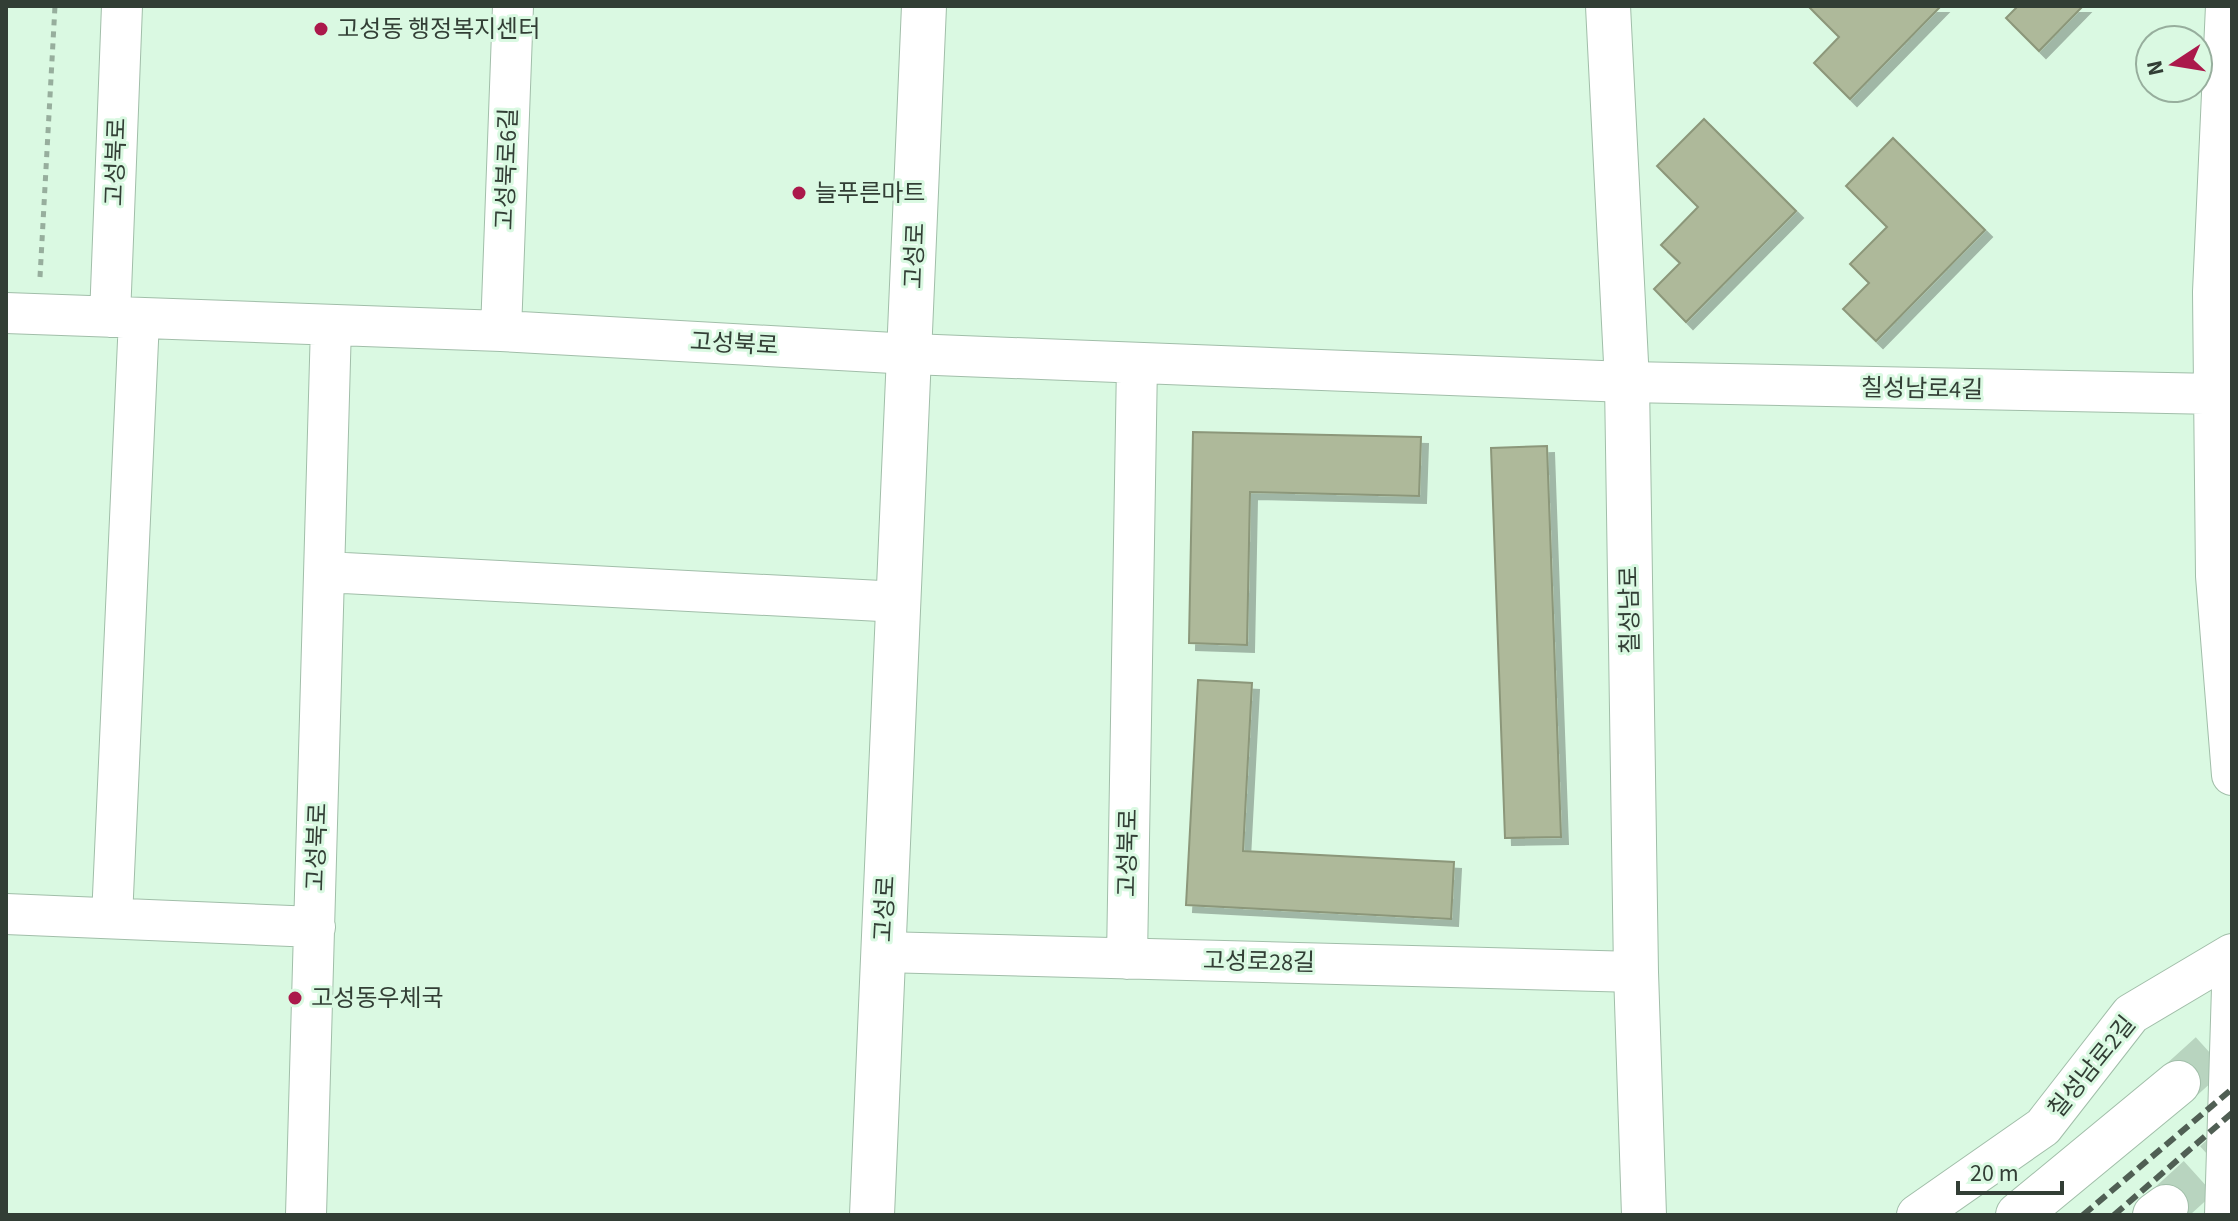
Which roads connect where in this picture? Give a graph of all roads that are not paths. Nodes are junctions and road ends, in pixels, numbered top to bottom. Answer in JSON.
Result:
{"nodes":[{"id":1,"x":122,"y":6,"type":"edge"},
{"id":2,"x":513,"y":6,"type":"edge"},
{"id":3,"x":924,"y":6,"type":"edge"},
{"id":4,"x":1608,"y":6,"type":"edge"},
{"id":5,"x":2226,"y":6,"type":"edge"},
{"id":6,"x":22,"y":314,"type":"edge"},
{"id":7,"x":125,"y":318,"type":"junction"},
{"id":8,"x":331,"y":325,"type":"junction"},
{"id":9,"x":501,"y":331,"type":"junction"},
{"id":10,"x":911,"y":354,"type":"junction"},
{"id":11,"x":1137,"y":363,"type":"junction"},
{"id":12,"x":1627,"y":382,"type":"junction"},
{"id":13,"x":2216,"y":394,"type":"junction"},
{"id":14,"x":325,"y":572,"type":"junction"},
{"id":15,"x":900,"y":602,"type":"junction"},
{"id":16,"x":2232,"y":775,"type":"edge"},
{"id":17,"x":6,"y":914,"type":"edge"},
{"id":18,"x":112,"y":918,"type":"junction"},
{"id":19,"x":315,"y":927,"type":"junction"},
{"id":20,"x":882,"y":952,"type":"junction"},
{"id":21,"x":2232,"y":954,"type":"edge"},
{"id":22,"x":1127,"y":959,"type":"junction"},
{"id":23,"x":1636,"y":972,"type":"junction"},
{"id":24,"x":2232,"y":988,"type":"edge"},
{"id":25,"x":2178,"y":1083,"type":"tunnel mouth"},
{"id":26,"x":306,"y":1215,"type":"edge"},
{"id":27,"x":872,"y":1215,"type":"edge"},
{"id":28,"x":1644,"y":1215,"type":"edge"},
{"id":29,"x":1917,"y":1215,"type":"edge"},
{"id":30,"x":2018,"y":1215,"type":"edge"},
{"id":31,"x":2225,"y":1215,"type":"edge"}],
"edges":[{"from":1,"to":7,"type":"street","name":"고성북로"},
{"from":2,"to":9,"type":"street","name":"고성북로6길"},
{"from":3,"to":10,"type":"street","name":"고성로"},
{"from":4,"to":12,"type":"street","name":"칠성남로"},
{"from":5,"to":13,"type":"street"},
{"from":6,"to":7,"type":"street","name":"고성북로"},
{"from":7,"to":8,"type":"street","name":"고성북로"},
{"from":7,"to":18,"type":"street","name":"고성북로"},
{"from":8,"to":9,"type":"street","name":"고성북로"},
{"from":8,"to":14,"type":"street","name":"고성북로"},
{"from":9,"to":10,"type":"street","name":"고성북로"},
{"from":10,"to":11,"type":"street","name":"고성북로"},
{"from":10,"to":15,"type":"street","name":"고성로"},
{"from":11,"to":12,"type":"street","name":"고성북로"},
{"from":11,"to":22,"type":"street","name":"고성북로"},
{"from":12,"to":13,"type":"street","name":"칠성남로4길"},
{"from":12,"to":23,"type":"street","name":"칠성남로"},
{"from":13,"to":16,"type":"street"},
{"from":14,"to":15,"type":"street"},
{"from":14,"to":19,"type":"street","name":"고성북로"},
{"from":15,"to":20,"type":"street","name":"고성로"},
{"from":17,"to":18,"type":"street","name":"고성북로"},
{"from":18,"to":19,"type":"street","name":"고성북로"},
{"from":19,"to":26,"type":"street"},
{"from":20,"to":22,"type":"street","name":"고성로28길"},
{"from":20,"to":27,"type":"street","name":"고성로"},
{"from":21,"to":29,"type":"street","name":"칠성남로2길"},
{"from":22,"to":23,"type":"street","name":"고성로28길"},
{"from":23,"to":28,"type":"street","name":"칠성남로"},
{"from":24,"to":31,"type":"street"},
{"from":25,"to":30,"type":"street"}]}
